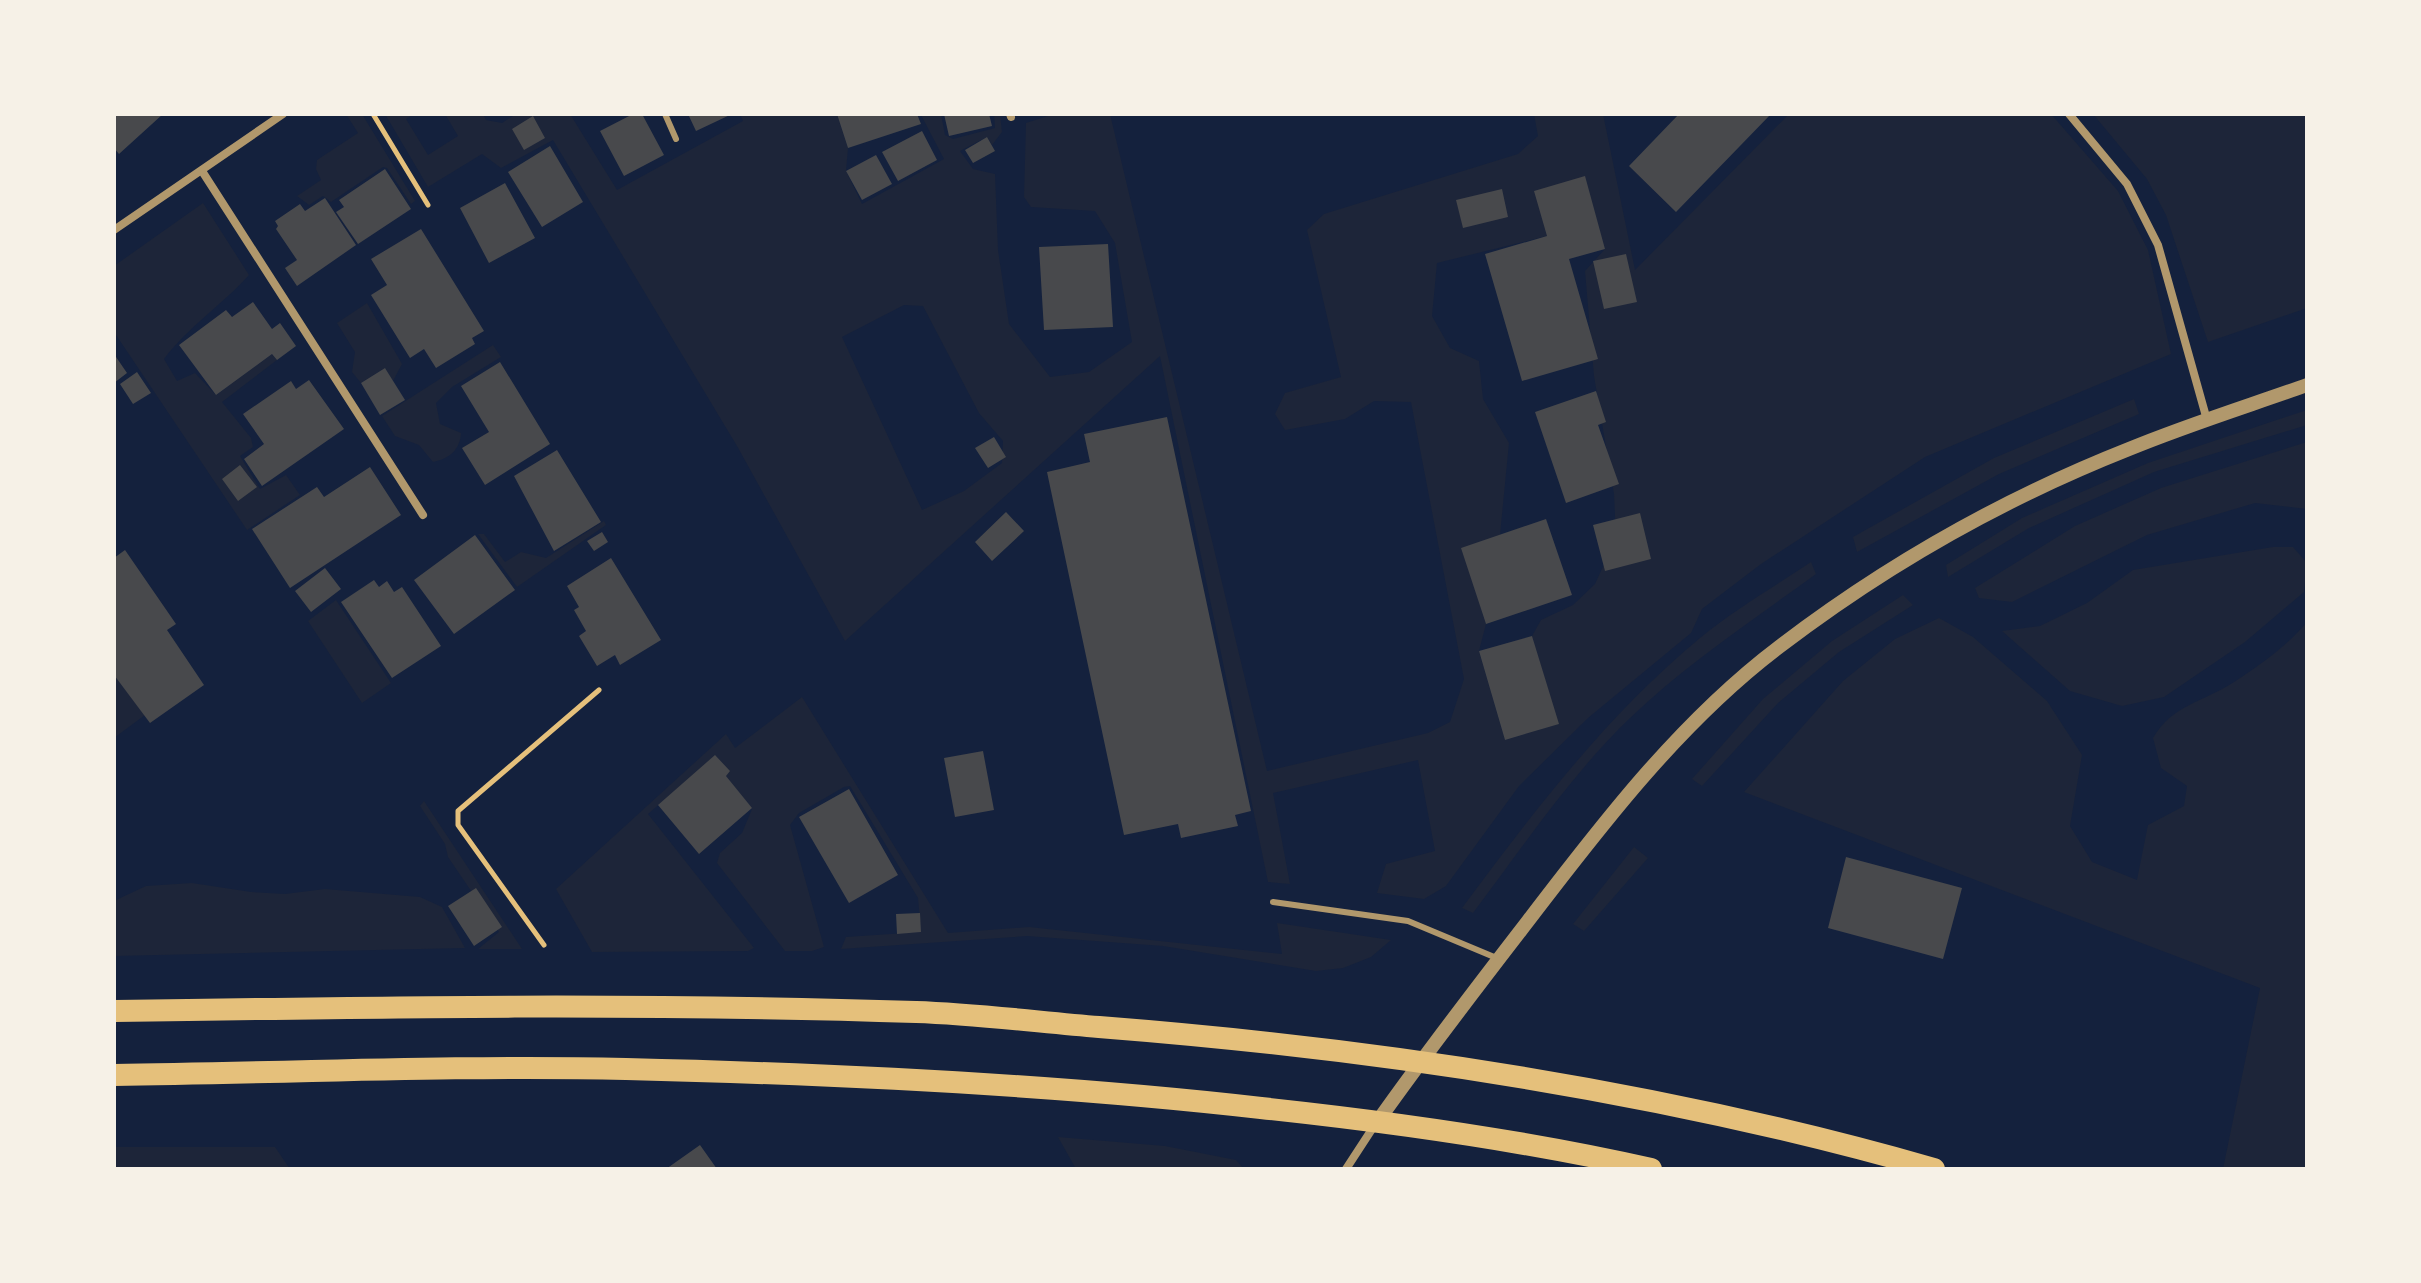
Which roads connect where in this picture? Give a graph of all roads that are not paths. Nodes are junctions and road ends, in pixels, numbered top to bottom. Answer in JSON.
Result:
{"nodes":[{"id":1,"x":283,"y":114,"type":"edge"},
{"id":2,"x":665,"y":114,"type":"edge"},
{"id":3,"x":2069,"y":114,"type":"edge"},
{"id":4,"x":676,"y":139,"type":"dead end"},
{"id":5,"x":202,"y":171,"type":"junction"},
{"id":6,"x":114,"y":230,"type":"edge"},
{"id":7,"x":2307,"y":385,"type":"edge"},
{"id":8,"x":2207,"y":420,"type":"junction"},
{"id":9,"x":423,"y":515,"type":"dead end"},
{"id":10,"x":1273,"y":902,"type":"dead end"},
{"id":11,"x":1499,"y":959,"type":"junction"},
{"id":12,"x":114,"y":1011,"type":"edge"},
{"id":13,"x":1420,"y":1061,"type":"junction"},
{"id":14,"x":114,"y":1075,"type":"edge"},
{"id":15,"x":1378,"y":1121,"type":"junction"},
{"id":16,"x":1346,"y":1169,"type":"edge"},
{"id":17,"x":1651,"y":1169,"type":"edge"},
{"id":18,"x":1934,"y":1169,"type":"edge"}],
"edges":[{"from":1,"to":5,"type":"street"},
{"from":2,"to":4,"type":"lane"},
{"from":3,"to":8,"type":"street"},
{"from":5,"to":6,"type":"street"},
{"from":5,"to":9,"type":"street"},
{"from":7,"to":8,"type":"street"},
{"from":8,"to":11,"type":"street"},
{"from":10,"to":11,"type":"lane"},
{"from":11,"to":13,"type":"street"},
{"from":12,"to":13,"type":"highway"},
{"from":13,"to":15,"type":"street"},
{"from":13,"to":18,"type":"highway"},
{"from":14,"to":15,"type":"highway"},
{"from":15,"to":16,"type":"street"},
{"from":15,"to":17,"type":"highway"}]}
